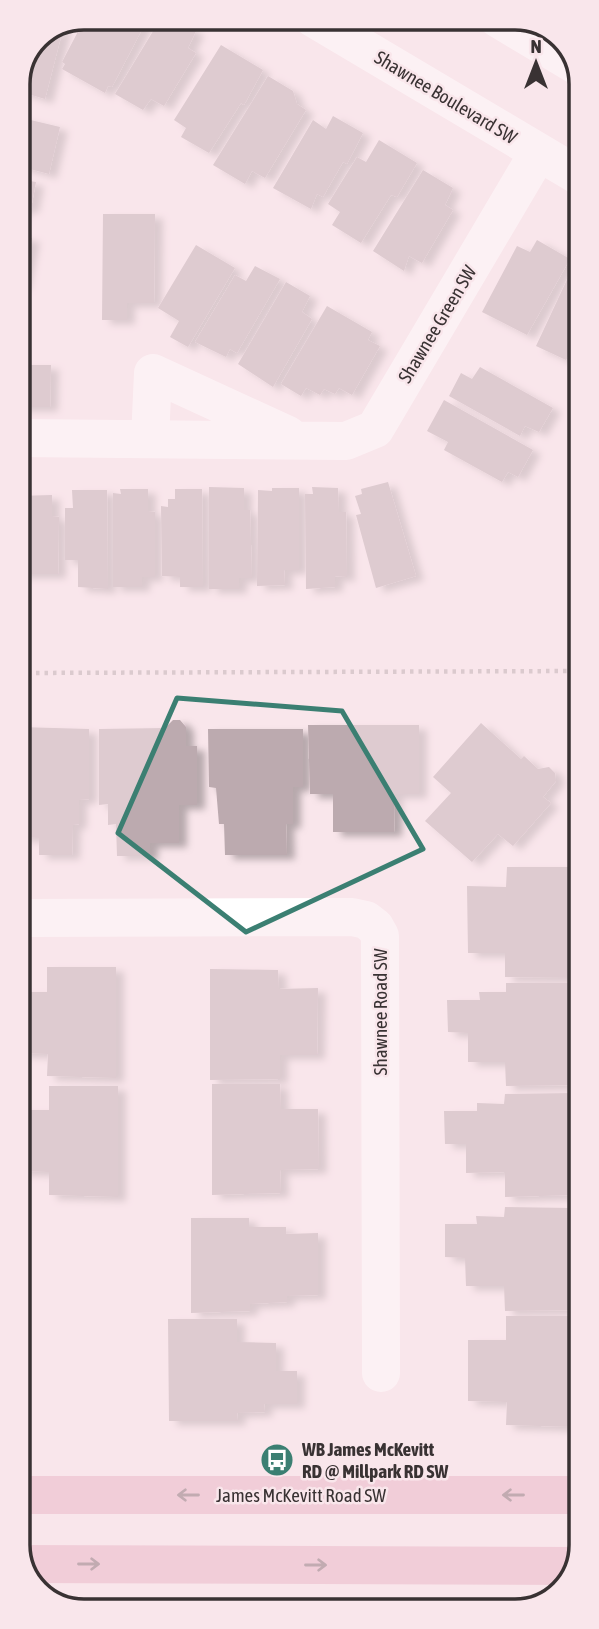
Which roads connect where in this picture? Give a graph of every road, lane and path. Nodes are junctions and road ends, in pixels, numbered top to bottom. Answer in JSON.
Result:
{"nodes":[{"id":1,"x":333,"y":30,"type":"edge"},
{"id":2,"x":518,"y":30,"type":"edge"},
{"id":3,"x":561,"y":55,"type":"edge"},
{"id":4,"x":538,"y":153,"type":"junction"},
{"id":5,"x":569,"y":170,"type":"edge"},
{"id":6,"x":30,"y":438,"type":"edge"},
{"id":7,"x":150,"y":439,"type":"junction"},
{"id":8,"x":300,"y":440,"type":"junction"},
{"id":9,"x":569,"y":671,"type":"edge"},
{"id":10,"x":30,"y":673,"type":"edge"},
{"id":11,"x":30,"y":918,"type":"edge"},
{"id":12,"x":381,"y":1373,"type":"dead end"},
{"id":13,"x":30,"y":1495,"type":"edge"},
{"id":14,"x":569,"y":1495,"type":"edge"},
{"id":15,"x":33,"y":1564,"type":"edge"},
{"id":16,"x":565,"y":1566,"type":"edge"}],
"edges":[{"from":1,"to":4,"type":"street","name":"Shawnee Boulevard SW"},
{"from":2,"to":3,"type":"street"},
{"from":4,"to":5,"type":"street","name":"Shawnee Boulevard SW"},
{"from":4,"to":8,"type":"street","name":"Shawnee Green SW"},
{"from":6,"to":7,"type":"street","name":"Shawnee Green SW"},
{"from":7,"to":8,"type":"street","name":"Shawnee Green SW"},
{"from":7,"to":8,"type":"street","name":"Shawnee Green SW"},
{"from":9,"to":10,"type":"path"},
{"from":11,"to":12,"type":"street","name":"Shawnee Road SW"},
{"from":14,"to":13,"type":"main road","name":"James McKevitt Road SW","one_way":true},
{"from":15,"to":16,"type":"main road","one_way":true}]}
